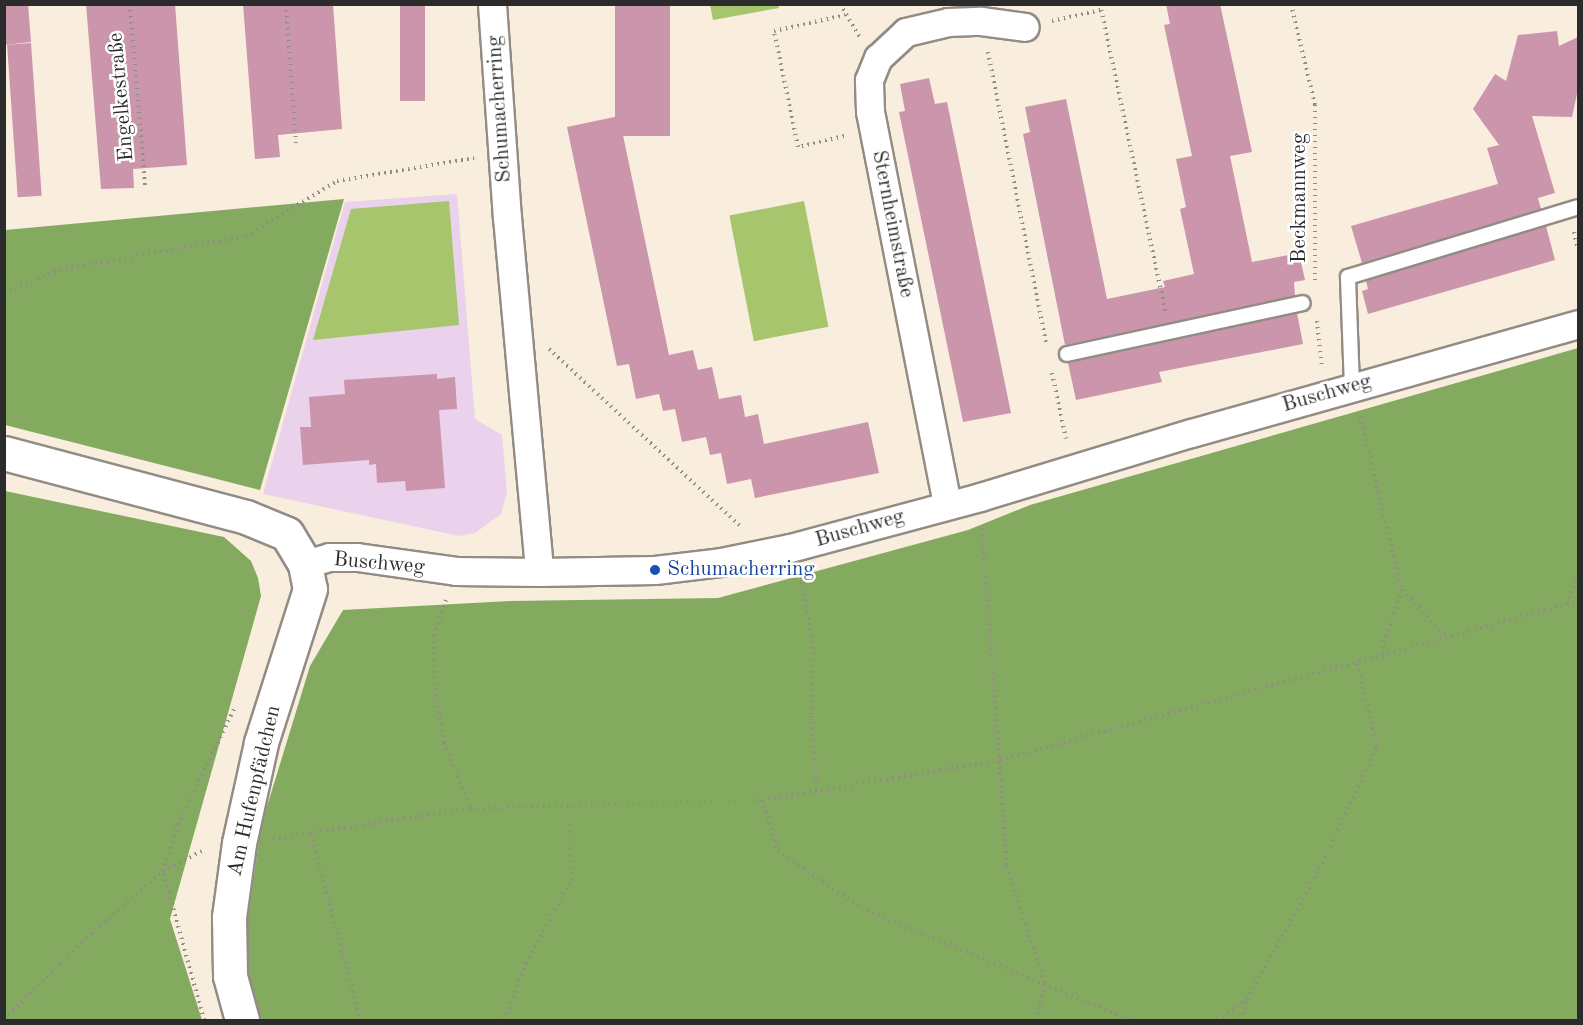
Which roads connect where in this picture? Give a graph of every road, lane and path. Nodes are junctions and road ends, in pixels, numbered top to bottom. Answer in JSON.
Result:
{"nodes":[{"id":1,"x":130,"y":4,"type":"edge"},
{"id":2,"x":286,"y":4,"type":"edge"},
{"id":3,"x":492,"y":4,"type":"edge"},
{"id":4,"x":1100,"y":4,"type":"edge"},
{"id":5,"x":1291,"y":4,"type":"edge"},
{"id":6,"x":1101,"y":10,"type":"junction"},
{"id":7,"x":845,"y":15,"type":"dead end"},
{"id":8,"x":981,"y":21,"type":"junction"},
{"id":9,"x":1024,"y":27,"type":"joint"},
{"id":10,"x":874,"y":129,"type":"junction"},
{"id":11,"x":296,"y":145,"type":"dead end"},
{"id":12,"x":503,"y":153,"type":"junction"},
{"id":13,"x":145,"y":187,"type":"dead end"},
{"id":14,"x":1578,"y":207,"type":"edge"},
{"id":15,"x":1573,"y":231,"type":"dead end"},
{"id":16,"x":1578,"y":249,"type":"edge"},
{"id":17,"x":1315,"y":289,"type":"dead end"},
{"id":18,"x":4,"y":292,"type":"edge"},
{"id":19,"x":1303,"y":303,"type":"dead end"},
{"id":20,"x":1316,"y":311,"type":"dead end"},
{"id":21,"x":518,"y":320,"type":"junction"},
{"id":22,"x":1578,"y":324,"type":"edge"},
{"id":23,"x":1170,"y":333,"type":"junction"},
{"id":24,"x":1047,"y":345,"type":"dead end"},
{"id":25,"x":1067,"y":354,"type":"dead end"},
{"id":26,"x":1051,"y":368,"type":"dead end"},
{"id":27,"x":1352,"y":387,"type":"junction"},
{"id":28,"x":1325,"y":394,"type":"junction"},
{"id":29,"x":4,"y":453,"type":"edge"},
{"id":30,"x":1072,"y":469,"type":"junction"},
{"id":31,"x":980,"y":497,"type":"junction"},
{"id":32,"x":947,"y":504,"type":"junction"},
{"id":33,"x":799,"y":546,"type":"junction"},
{"id":34,"x":767,"y":552,"type":"junction"},
{"id":35,"x":305,"y":564,"type":"junction"},
{"id":36,"x":456,"y":571,"type":"junction"},
{"id":37,"x":539,"y":572,"type":"junction"},
{"id":38,"x":1578,"y":576,"type":"edge"},
{"id":39,"x":1402,"y":590,"type":"junction"},
{"id":40,"x":1578,"y":601,"type":"edge"},
{"id":41,"x":1566,"y":604,"type":"junction"},
{"id":42,"x":1445,"y":635,"type":"junction"},
{"id":43,"x":1381,"y":652,"type":"junction"},
{"id":44,"x":1356,"y":659,"type":"junction"},
{"id":45,"x":239,"y":699,"type":"dead end"},
{"id":46,"x":1000,"y":760,"type":"junction"},
{"id":47,"x":817,"y":789,"type":"junction"},
{"id":48,"x":762,"y":800,"type":"junction"},
{"id":49,"x":568,"y":807,"type":"junction"},
{"id":50,"x":471,"y":808,"type":"junction"},
{"id":51,"x":311,"y":834,"type":"junction"},
{"id":52,"x":239,"y":843,"type":"junction"},
{"id":53,"x":163,"y":871,"type":"junction"},
{"id":54,"x":1044,"y":984,"type":"junction"},
{"id":55,"x":1247,"y":999,"type":"junction"},
{"id":56,"x":4,"y":1019,"type":"edge"},
{"id":57,"x":204,"y":1020,"type":"edge"},
{"id":58,"x":242,"y":1020,"type":"edge"},
{"id":59,"x":360,"y":1020,"type":"edge"},
{"id":60,"x":504,"y":1020,"type":"edge"},
{"id":61,"x":1037,"y":1020,"type":"edge"},
{"id":62,"x":1130,"y":1020,"type":"edge"},
{"id":63,"x":1217,"y":1020,"type":"edge"},
{"id":64,"x":1240,"y":1020,"type":"edge"}],
"edges":[{"from":1,"to":13,"type":"path","name":"Engelkestraße"},
{"from":2,"to":11,"type":"path"},
{"from":3,"to":12,"type":"street","name":"Schumacherring"},
{"from":4,"to":6,"type":"path"},
{"from":5,"to":17,"type":"path","name":"Beckmannweg"},
{"from":6,"to":9,"type":"path"},
{"from":6,"to":23,"type":"path"},
{"from":7,"to":10,"type":"path"},
{"from":8,"to":9,"type":"street","name":"Sternheimstraße"},
{"from":8,"to":10,"type":"street","name":"Sternheimstraße"},
{"from":8,"to":24,"type":"path"},
{"from":10,"to":32,"type":"street","name":"Sternheimstraße"},
{"from":12,"to":18,"type":"path"},
{"from":12,"to":21,"type":"street","name":"Schumacherring"},
{"from":14,"to":27,"type":"lane"},
{"from":15,"to":16,"type":"path"},
{"from":19,"to":23,"type":"lane"},
{"from":20,"to":28,"type":"path"},
{"from":21,"to":34,"type":"path"},
{"from":21,"to":37,"type":"street","name":"Schumacherring"},
{"from":22,"to":27,"type":"street","name":"Buschweg"},
{"from":23,"to":25,"type":"lane"},
{"from":26,"to":30,"type":"path"},
{"from":27,"to":28,"type":"street","name":"Buschweg"},
{"from":27,"to":39,"type":"path"},
{"from":28,"to":30,"type":"street","name":"Buschweg"},
{"from":29,"to":35,"type":"street","name":"Buschweg"},
{"from":30,"to":31,"type":"street","name":"Buschweg"},
{"from":31,"to":32,"type":"street","name":"Buschweg"},
{"from":31,"to":46,"type":"path"},
{"from":32,"to":33,"type":"street","name":"Buschweg"},
{"from":33,"to":34,"type":"street","name":"Buschweg"},
{"from":33,"to":47,"type":"path"},
{"from":34,"to":37,"type":"street","name":"Buschweg"},
{"from":35,"to":36,"type":"street","name":"Buschweg"},
{"from":35,"to":52,"type":"street","name":"Am Hufenpfädchen"},
{"from":36,"to":37,"type":"street","name":"Buschweg"},
{"from":36,"to":50,"type":"path"},
{"from":38,"to":41,"type":"path"},
{"from":39,"to":42,"type":"path"},
{"from":39,"to":43,"type":"path"},
{"from":40,"to":41,"type":"path"},
{"from":41,"to":42,"type":"path"},
{"from":42,"to":43,"type":"path"},
{"from":43,"to":44,"type":"path"},
{"from":44,"to":46,"type":"path"},
{"from":44,"to":55,"type":"path"},
{"from":45,"to":53,"type":"path"},
{"from":46,"to":47,"type":"path"},
{"from":46,"to":54,"type":"path"},
{"from":47,"to":48,"type":"path"},
{"from":48,"to":49,"type":"path"},
{"from":48,"to":54,"type":"path"},
{"from":49,"to":50,"type":"path"},
{"from":49,"to":60,"type":"path"},
{"from":50,"to":51,"type":"path"},
{"from":51,"to":52,"type":"path"},
{"from":51,"to":59,"type":"path"},
{"from":52,"to":53,"type":"path"},
{"from":52,"to":58,"type":"street","name":"Am Hufenpfädchen"},
{"from":53,"to":56,"type":"path"},
{"from":53,"to":57,"type":"path"},
{"from":54,"to":61,"type":"path"},
{"from":54,"to":62,"type":"path"},
{"from":55,"to":63,"type":"path"},
{"from":55,"to":64,"type":"path"}]}
